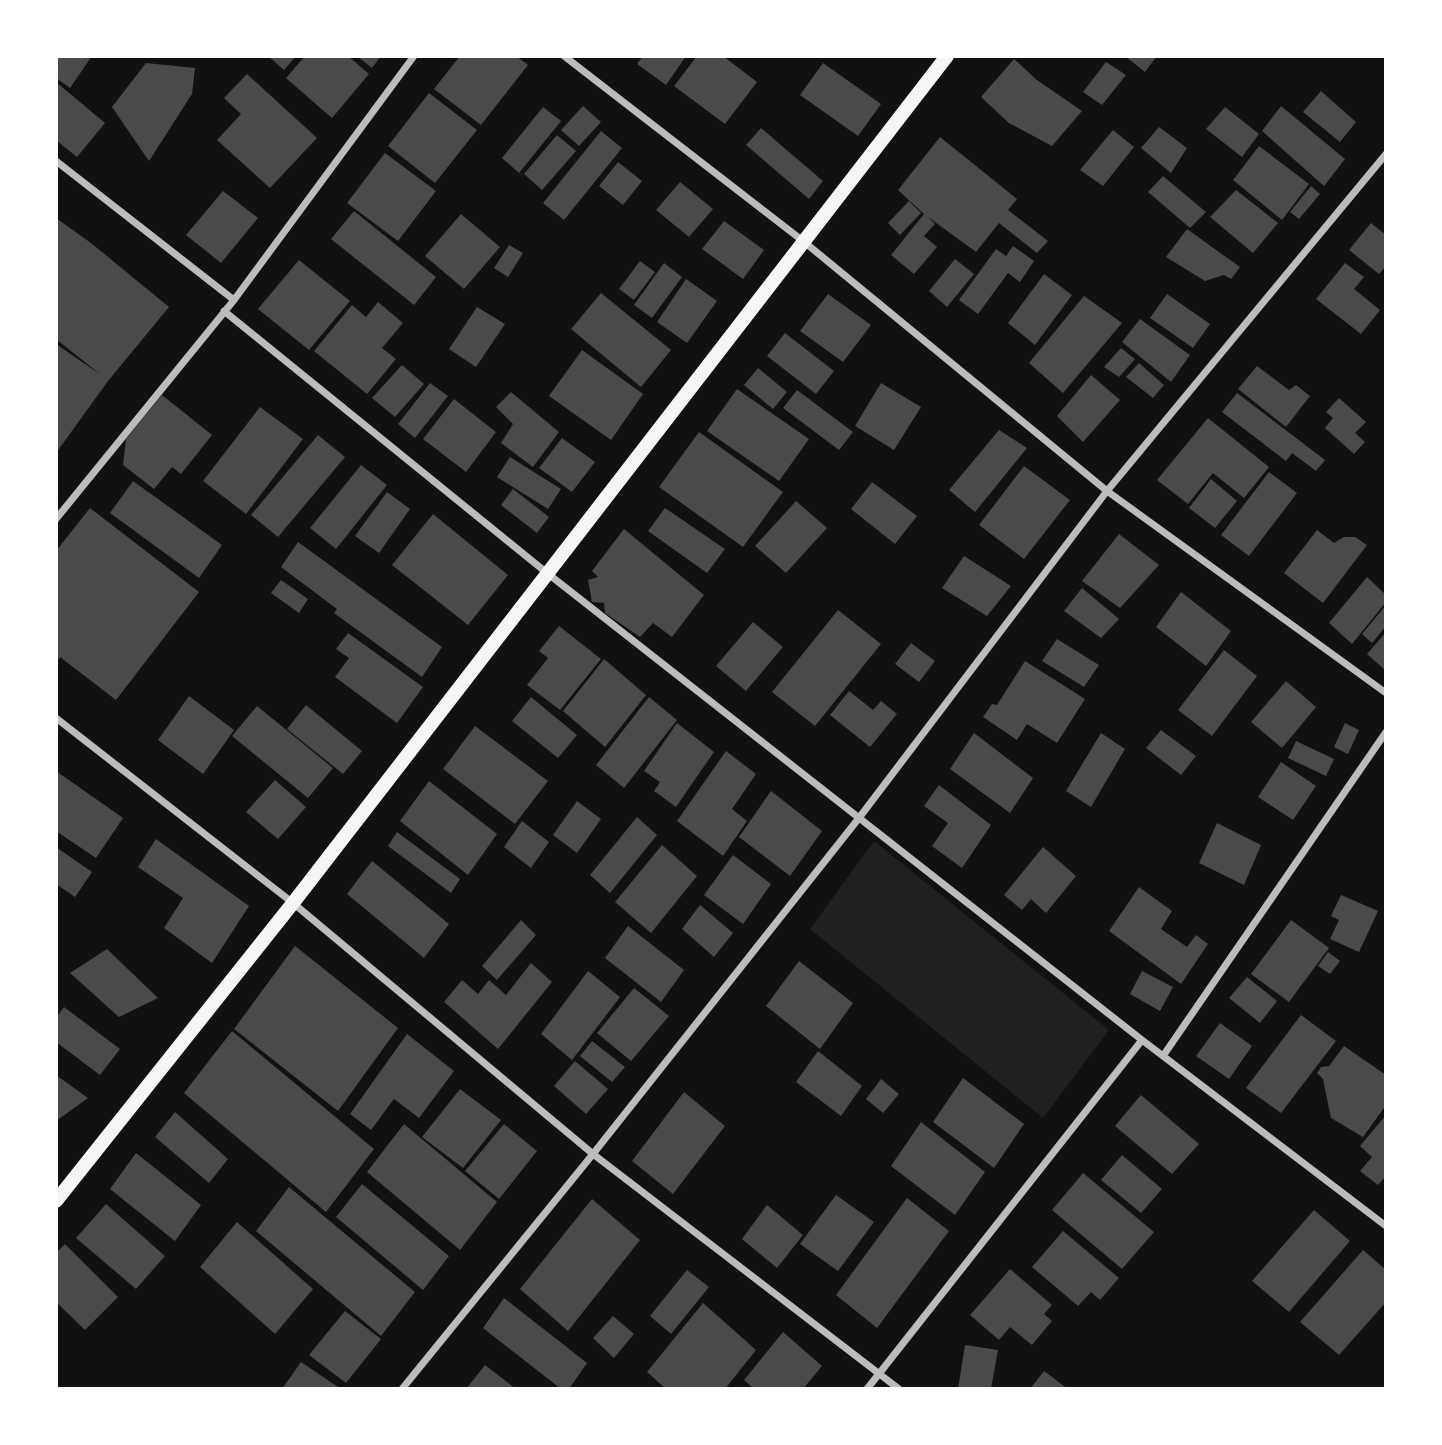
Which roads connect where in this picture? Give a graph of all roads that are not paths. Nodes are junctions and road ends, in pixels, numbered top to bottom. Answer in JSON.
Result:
{"nodes":[{"id":1,"x":414,"y":56,"type":"edge"},
{"id":2,"x":564,"y":56,"type":"edge"},
{"id":3,"x":947,"y":56,"type":"edge"},
{"id":4,"x":1386,"y":154,"type":"edge"},
{"id":5,"x":56,"y":161,"type":"edge"},
{"id":6,"x":803,"y":241,"type":"junction"},
{"id":7,"x":234,"y":300,"type":"junction"},
{"id":8,"x":224,"y":311,"type":"junction"},
{"id":9,"x":1107,"y":491,"type":"junction"},
{"id":10,"x":56,"y":519,"type":"edge"},
{"id":11,"x":547,"y":573,"type":"junction"},
{"id":12,"x":1386,"y":693,"type":"edge"},
{"id":13,"x":56,"y":718,"type":"edge"},
{"id":14,"x":1386,"y":732,"type":"edge"},
{"id":15,"x":859,"y":818,"type":"junction"},
{"id":16,"x":293,"y":903,"type":"junction"},
{"id":17,"x":1142,"y":1040,"type":"junction"},
{"id":18,"x":1163,"y":1056,"type":"junction"},
{"id":19,"x":593,"y":1154,"type":"junction"},
{"id":20,"x":56,"y":1201,"type":"edge"},
{"id":21,"x":1386,"y":1226,"type":"edge"},
{"id":22,"x":879,"y":1373,"type":"junction"},
{"id":23,"x":402,"y":1389,"type":"edge"},
{"id":24,"x":867,"y":1389,"type":"edge"},
{"id":25,"x":899,"y":1389,"type":"edge"}],
"edges":[{"from":1,"to":7,"type":"street"},
{"from":2,"to":6,"type":"street"},
{"from":3,"to":6,"type":"main road"},
{"from":4,"to":9,"type":"street"},
{"from":5,"to":7,"type":"street"},
{"from":6,"to":9,"type":"street"},
{"from":6,"to":11,"type":"main road"},
{"from":7,"to":8,"type":"street"},
{"from":8,"to":10,"type":"street"},
{"from":8,"to":11,"type":"street"},
{"from":9,"to":12,"type":"street"},
{"from":9,"to":15,"type":"street"},
{"from":11,"to":15,"type":"street"},
{"from":11,"to":16,"type":"main road"},
{"from":13,"to":16,"type":"street"},
{"from":14,"to":18,"type":"street"},
{"from":15,"to":17,"type":"street"},
{"from":15,"to":19,"type":"street"},
{"from":16,"to":19,"type":"street"},
{"from":16,"to":20,"type":"main road"},
{"from":17,"to":18,"type":"street"},
{"from":17,"to":22,"type":"street"},
{"from":18,"to":21,"type":"street"},
{"from":19,"to":22,"type":"street"},
{"from":19,"to":23,"type":"street"},
{"from":22,"to":24,"type":"street"},
{"from":22,"to":25,"type":"street"}]}
